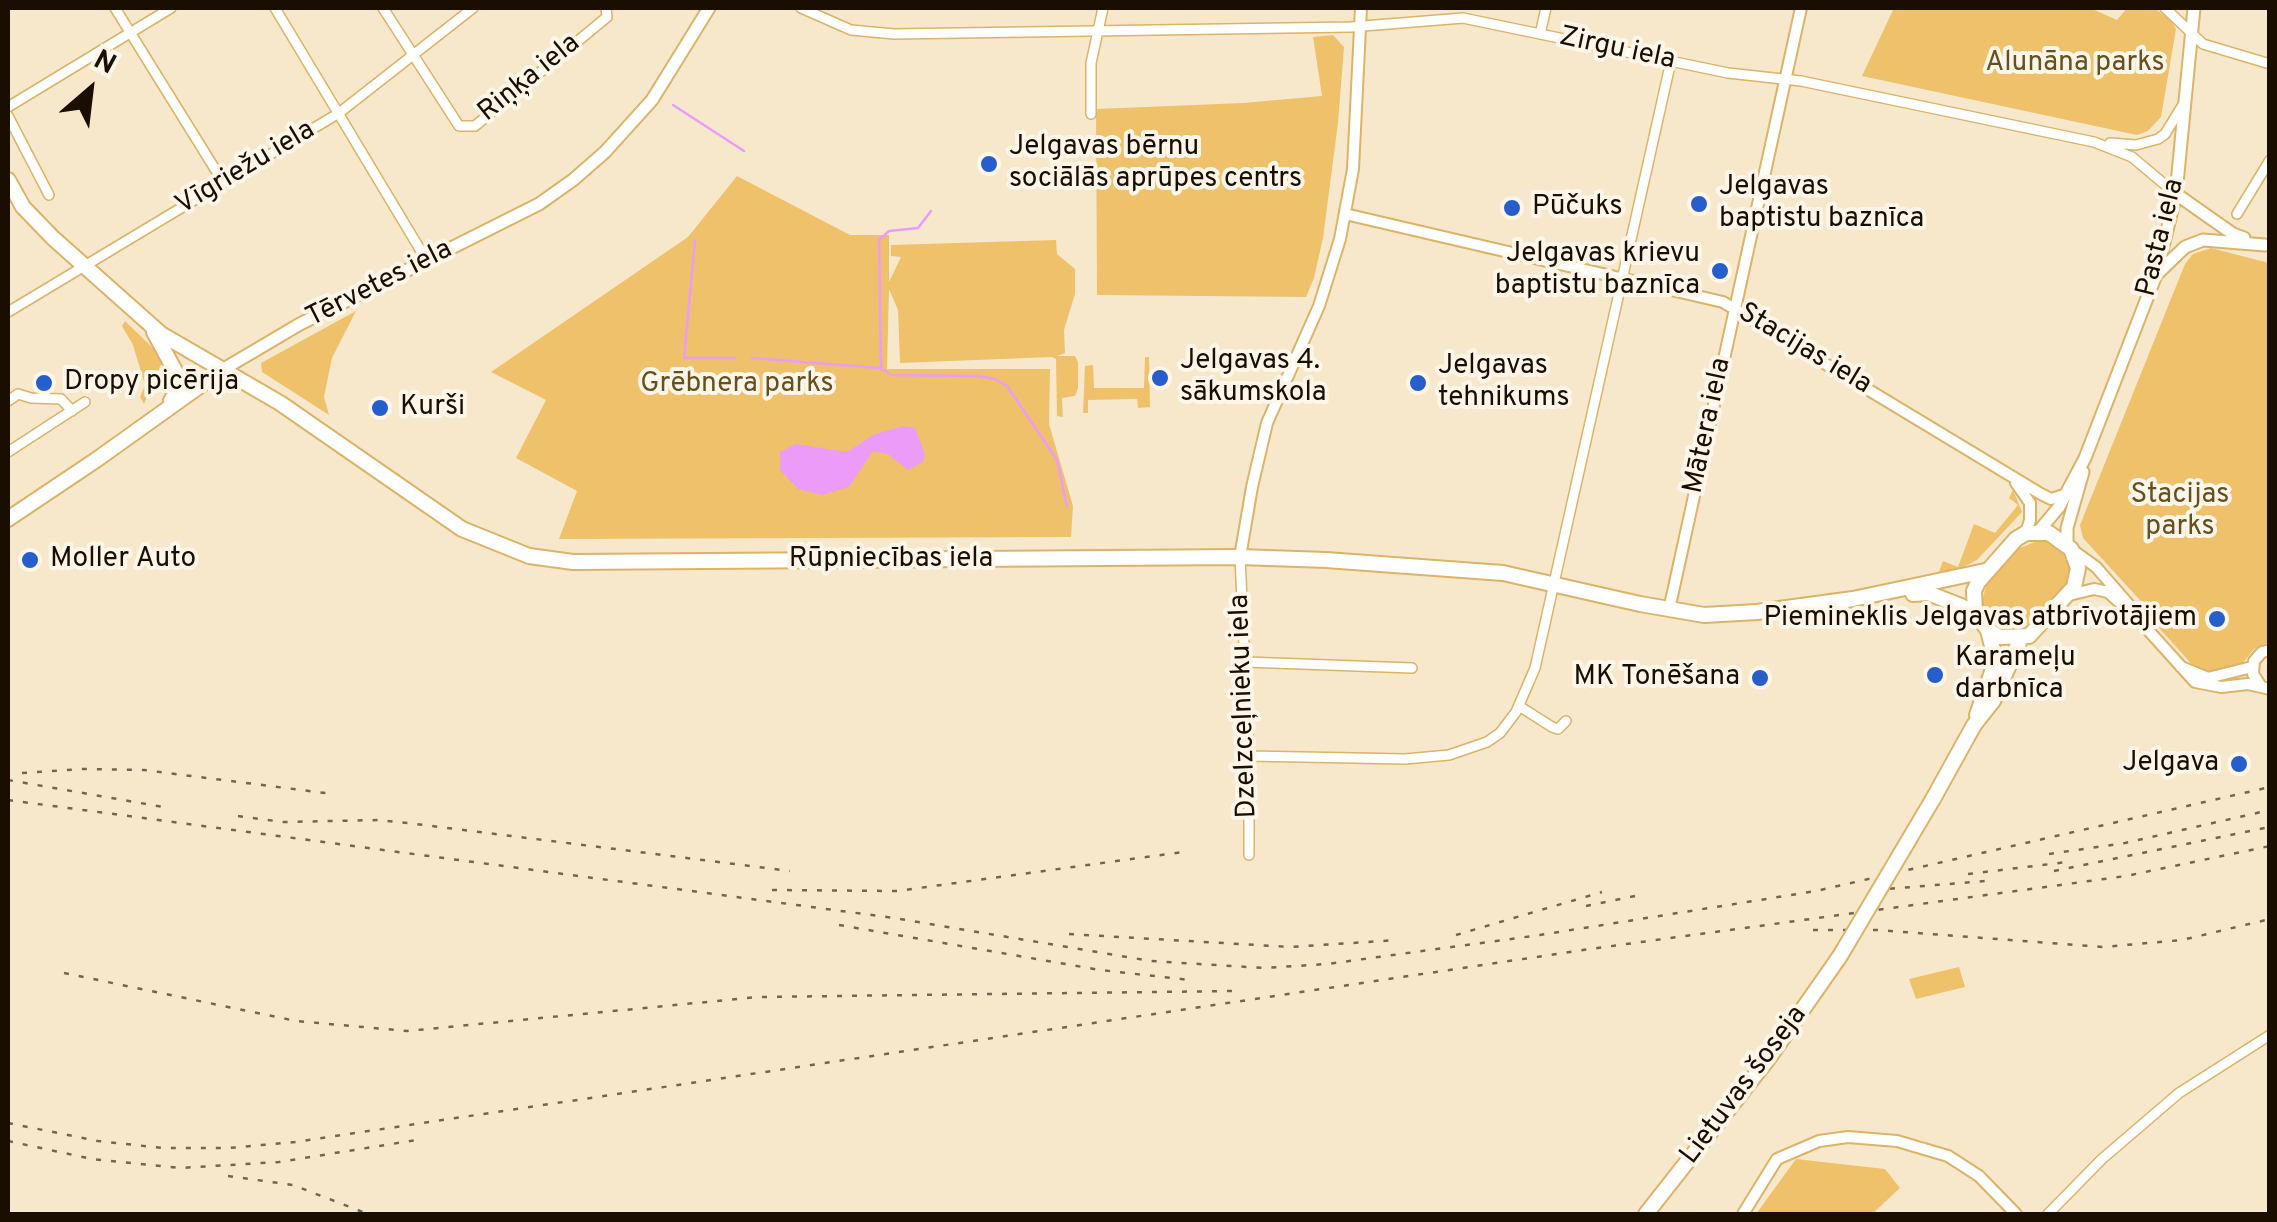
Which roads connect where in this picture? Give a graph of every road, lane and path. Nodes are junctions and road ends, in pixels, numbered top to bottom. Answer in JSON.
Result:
{"nodes":[{"id":1,"x":115,"y":8,"type":"edge"},
{"id":2,"x":171,"y":8,"type":"edge"},
{"id":3,"x":275,"y":8,"type":"edge"},
{"id":4,"x":382,"y":8,"type":"edge"},
{"id":5,"x":473,"y":8,"type":"edge"},
{"id":6,"x":606,"y":8,"type":"edge"},
{"id":7,"x":709,"y":8,"type":"edge"},
{"id":8,"x":801,"y":8,"type":"edge"},
{"id":9,"x":1103,"y":8,"type":"edge"},
{"id":10,"x":1361,"y":8,"type":"edge"},
{"id":11,"x":1410,"y":8,"type":"edge"},
{"id":12,"x":1546,"y":8,"type":"edge"},
{"id":13,"x":1801,"y":8,"type":"edge"},
{"id":14,"x":2165,"y":8,"type":"edge"},
{"id":15,"x":2194,"y":8,"type":"edge"},
{"id":16,"x":1407,"y":22,"type":"junction"},
{"id":17,"x":1359,"y":26,"type":"junction"},
{"id":18,"x":1100,"y":31,"type":"junction"},
{"id":19,"x":130,"y":32,"type":"junction"},
{"id":20,"x":2192,"y":33,"type":"junction"},
{"id":21,"x":1540,"y":34,"type":"junction"},
{"id":22,"x":414,"y":53,"type":"junction"},
{"id":23,"x":1671,"y":61,"type":"junction"},
{"id":24,"x":2270,"y":64,"type":"edge"},
{"id":25,"x":1785,"y":78,"type":"junction"},
{"id":26,"x":2185,"y":100,"type":"junction"},
{"id":27,"x":8,"y":107,"type":"edge"},
{"id":28,"x":339,"y":113,"type":"junction"},
{"id":29,"x":1091,"y":114,"type":"dead end"},
{"id":30,"x":8,"y":116,"type":"edge"},
{"id":31,"x":2094,"y":142,"type":"junction"},
{"id":32,"x":2270,"y":160,"type":"edge"},
{"id":33,"x":8,"y":180,"type":"edge"},
{"id":34,"x":223,"y":182,"type":"junction"},
{"id":35,"x":2176,"y":194,"type":"junction"},
{"id":36,"x":49,"y":195,"type":"dead end"},
{"id":37,"x":1345,"y":214,"type":"junction"},
{"id":38,"x":2237,"y":214,"type":"dead end"},
{"id":39,"x":2267,"y":245,"type":"edge"},
{"id":40,"x":427,"y":261,"type":"junction"},
{"id":41,"x":83,"y":265,"type":"junction"},
{"id":42,"x":2156,"y":275,"type":"junction"},
{"id":43,"x":1623,"y":279,"type":"junction"},
{"id":44,"x":1735,"y":306,"type":"junction"},
{"id":45,"x":8,"y":312,"type":"edge"},
{"id":46,"x":152,"y":327,"type":"junction"},
{"id":47,"x":222,"y":370,"type":"junction"},
{"id":48,"x":8,"y":402,"type":"edge"},
{"id":49,"x":85,"y":402,"type":"dead end"},
{"id":50,"x":168,"y":408,"type":"junction"},
{"id":51,"x":72,"y":411,"type":"junction"},
{"id":52,"x":8,"y":452,"type":"edge"},
{"id":53,"x":2086,"y":458,"type":"junction"},
{"id":54,"x":2008,"y":476,"type":"junction"},
{"id":55,"x":2064,"y":494,"type":"junction"},
{"id":56,"x":8,"y":518,"type":"edge"},
{"id":57,"x":2032,"y":532,"type":"junction"},
{"id":58,"x":2069,"y":546,"type":"junction"},
{"id":59,"x":1240,"y":557,"type":"junction"},
{"id":60,"x":1985,"y":572,"type":"junction"},
{"id":61,"x":1553,"y":582,"type":"junction"},
{"id":62,"x":1897,"y":592,"type":"junction"},
{"id":63,"x":2068,"y":595,"type":"junction"},
{"id":64,"x":1669,"y":610,"type":"junction"},
{"id":65,"x":1974,"y":613,"type":"junction"},
{"id":66,"x":2139,"y":620,"type":"junction"},
{"id":67,"x":1988,"y":630,"type":"junction"},
{"id":68,"x":2021,"y":638,"type":"junction"},
{"id":69,"x":2270,"y":650,"type":"edge"},
{"id":70,"x":1246,"y":662,"type":"junction"},
{"id":71,"x":2180,"y":666,"type":"junction"},
{"id":72,"x":1412,"y":668,"type":"dead end"},
{"id":73,"x":2252,"y":668,"type":"junction"},
{"id":74,"x":2265,"y":687,"type":"edge"},
{"id":75,"x":1519,"y":706,"type":"junction"},
{"id":76,"x":1566,"y":721,"type":"dead end"},
{"id":77,"x":1974,"y":725,"type":"junction"},
{"id":78,"x":1249,"y":756,"type":"junction"},
{"id":79,"x":1250,"y":854,"type":"dead end"},
{"id":80,"x":2270,"y":1035,"type":"edge"},
{"id":81,"x":1646,"y":1214,"type":"edge"},
{"id":82,"x":1743,"y":1214,"type":"edge"},
{"id":83,"x":2016,"y":1214,"type":"edge"},
{"id":84,"x":2048,"y":1214,"type":"edge"}],
"edges":[{"from":1,"to":19,"type":"street"},
{"from":2,"to":19,"type":"street"},
{"from":3,"to":28,"type":"street"},
{"from":4,"to":22,"type":"street","name":"Riņķa iela"},
{"from":5,"to":22,"type":"street","name":"Vīgriežu iela"},
{"from":6,"to":22,"type":"street","name":"Riņķa iela"},
{"from":7,"to":40,"type":"main road","name":"Tērvetes iela"},
{"from":8,"to":18,"type":"street","name":"Zirgu iela"},
{"from":9,"to":18,"type":"street"},
{"from":10,"to":17,"type":"street"},
{"from":11,"to":16,"type":"street"},
{"from":12,"to":21,"type":"street"},
{"from":13,"to":25,"type":"street","name":"Mātera iela"},
{"from":14,"to":20,"type":"street"},
{"from":15,"to":20,"type":"main road","name":"Pasta iela"},
{"from":16,"to":17,"type":"street","name":"Zirgu iela"},
{"from":16,"to":21,"type":"street","name":"Zirgu iela"},
{"from":17,"to":18,"type":"street","name":"Zirgu iela"},
{"from":17,"to":37,"type":"street"},
{"from":18,"to":29,"type":"street"},
{"from":19,"to":27,"type":"street"},
{"from":19,"to":34,"type":"street"},
{"from":20,"to":24,"type":"street"},
{"from":20,"to":26,"type":"main road","name":"Pasta iela"},
{"from":21,"to":23,"type":"street","name":"Zirgu iela"},
{"from":22,"to":28,"type":"street","name":"Vīgriežu iela"},
{"from":23,"to":25,"type":"street","name":"Zirgu iela"},
{"from":23,"to":43,"type":"street"},
{"from":25,"to":31,"type":"street","name":"Zirgu iela"},
{"from":25,"to":44,"type":"street","name":"Mātera iela"},
{"from":26,"to":31,"type":"street"},
{"from":26,"to":35,"type":"main road","name":"Pasta iela"},
{"from":28,"to":34,"type":"street","name":"Vīgriežu iela"},
{"from":28,"to":40,"type":"street"},
{"from":30,"to":36,"type":"street"},
{"from":31,"to":35,"type":"street","name":"Zirgu iela"},
{"from":32,"to":38,"type":"street"},
{"from":33,"to":41,"type":"main road","name":"Rūpniecības iela"},
{"from":34,"to":41,"type":"street","name":"Vīgriežu iela"},
{"from":35,"to":39,"type":"main road"},
{"from":35,"to":42,"type":"main road","name":"Pasta iela"},
{"from":37,"to":43,"type":"street","name":"Stacijas iela"},
{"from":37,"to":59,"type":"street"},
{"from":39,"to":42,"type":"main road"},
{"from":40,"to":47,"type":"main road","name":"Tērvetes iela"},
{"from":41,"to":45,"type":"street","name":"Vīgriežu iela"},
{"from":41,"to":46,"type":"main road","name":"Rūpniecības iela"},
{"from":42,"to":53,"type":"main road","name":"Pasta iela"},
{"from":43,"to":44,"type":"street","name":"Stacijas iela"},
{"from":43,"to":61,"type":"street"},
{"from":44,"to":54,"type":"street","name":"Stacijas iela"},
{"from":44,"to":64,"type":"street","name":"Mātera iela"},
{"from":46,"to":47,"type":"main road","name":"Rūpniecības iela"},
{"from":46,"to":50,"type":"main road"},
{"from":47,"to":50,"type":"main road","name":"Tērvetes iela"},
{"from":47,"to":59,"type":"main road","name":"Rūpniecības iela"},
{"from":48,"to":51,"type":"street"},
{"from":49,"to":51,"type":"street"},
{"from":50,"to":56,"type":"main road","name":"Tērvetes iela"},
{"from":51,"to":52,"type":"street"},
{"from":53,"to":55,"type":"main road","name":"Pasta iela"},
{"from":53,"to":58,"type":"main road","name":"Pasta iela"},
{"from":54,"to":55,"type":"street","name":"Stacijas iela"},
{"from":54,"to":57,"type":"street"},
{"from":55,"to":57,"type":"main road","name":"Pasta iela"},
{"from":57,"to":58,"type":"main road"},
{"from":57,"to":60,"type":"main road"},
{"from":58,"to":63,"type":"main road"},
{"from":58,"to":66,"type":"street"},
{"from":59,"to":61,"type":"main road","name":"Rūpniecības iela"},
{"from":59,"to":70,"type":"street","name":"Dzelzceļnieku iela"},
{"from":60,"to":62,"type":"main road","name":"Rūpniecības iela"},
{"from":60,"to":65,"type":"main road"},
{"from":61,"to":64,"type":"main road","name":"Rūpniecības iela"},
{"from":61,"to":75,"type":"street"},
{"from":62,"to":64,"type":"main road","name":"Rūpniecības iela"},
{"from":62,"to":65,"type":"main road","name":"Rūpniecības iela"},
{"from":63,"to":66,"type":"street"},
{"from":63,"to":68,"type":"main road"},
{"from":65,"to":67,"type":"main road","name":"Rūpniecības iela"},
{"from":66,"to":71,"type":"street"},
{"from":67,"to":68,"type":"main road"},
{"from":67,"to":77,"type":"main road"},
{"from":68,"to":77,"type":"main road"},
{"from":69,"to":73,"type":"street"},
{"from":70,"to":72,"type":"street"},
{"from":70,"to":78,"type":"street","name":"Dzelzceļnieku iela"},
{"from":71,"to":73,"type":"street"},
{"from":71,"to":74,"type":"street"},
{"from":73,"to":74,"type":"street"},
{"from":75,"to":76,"type":"street"},
{"from":75,"to":78,"type":"street"},
{"from":77,"to":81,"type":"main road","name":"Lietuvas šoseja","bridge":true},
{"from":78,"to":79,"type":"street","name":"Dzelzceļnieku iela"},
{"from":80,"to":84,"type":"street"},
{"from":82,"to":83,"type":"street"}]}
